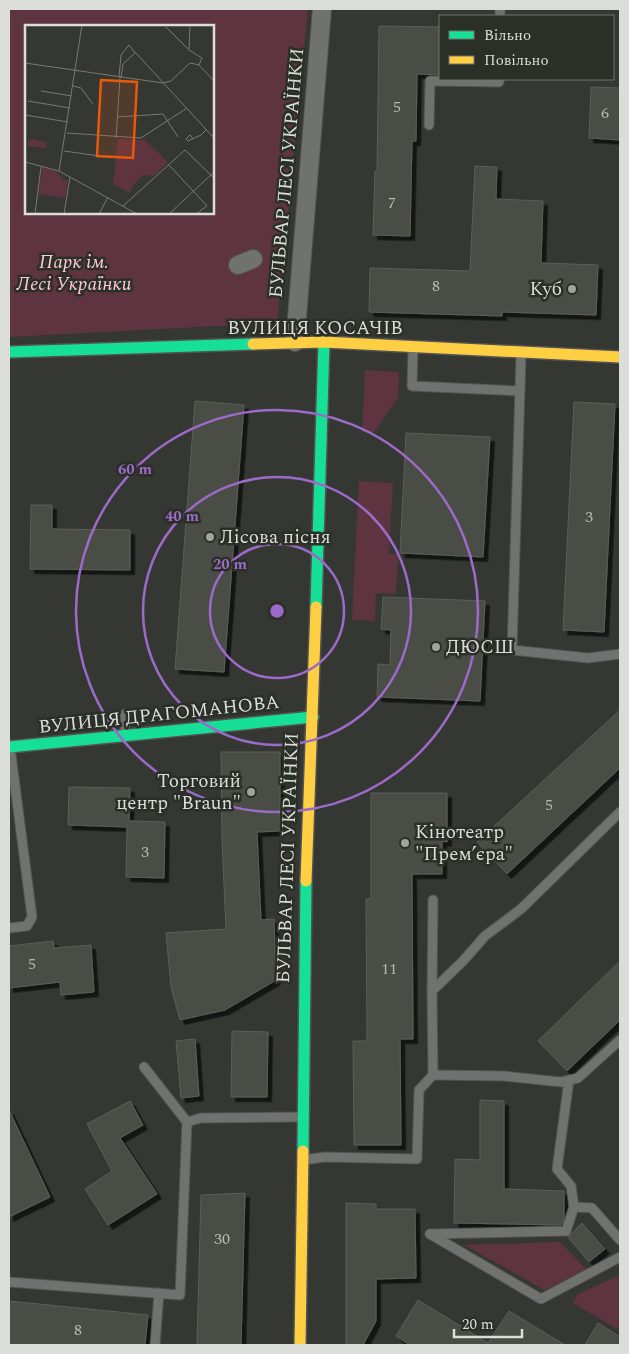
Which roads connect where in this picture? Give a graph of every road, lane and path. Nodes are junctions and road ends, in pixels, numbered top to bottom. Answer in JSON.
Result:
{"nodes":[{"id":1,"x":322,"y":9,"type":"edge"},
{"id":2,"x":499,"y":80,"type":"edge"},
{"id":3,"x":429,"y":125,"type":"dead end"},
{"id":4,"x":294,"y":342,"type":"junction"},
{"id":5,"x":324,"y":342,"type":"junction"},
{"id":6,"x":413,"y":346,"type":"junction"},
{"id":7,"x":9,"y":352,"type":"edge"},
{"id":8,"x":521,"y":352,"type":"junction"},
{"id":9,"x":620,"y":357,"type":"edge"},
{"id":10,"x":520,"y":392,"type":"junction"},
{"id":11,"x":620,"y":654,"type":"edge"},
{"id":12,"x":125,"y":714,"type":"dead end"},
{"id":13,"x":313,"y":717,"type":"junction"},
{"id":14,"x":125,"y":736,"type":"junction"},
{"id":15,"x":9,"y":747,"type":"edge"},
{"id":16,"x":620,"y":812,"type":"edge"},
{"id":17,"x":434,"y":900,"type":"dead end"},
{"id":18,"x":9,"y":928,"type":"edge"},
{"id":19,"x":432,"y":991,"type":"junction"},
{"id":20,"x":620,"y":1040,"type":"edge"},
{"id":21,"x":144,"y":1067,"type":"dead end"},
{"id":22,"x":433,"y":1075,"type":"junction"},
{"id":23,"x":569,"y":1080,"type":"junction"},
{"id":24,"x":304,"y":1117,"type":"junction"},
{"id":25,"x":187,"y":1122,"type":"junction"},
{"id":26,"x":303,"y":1160,"type":"junction"},
{"id":27,"x":574,"y":1207,"type":"junction"},
{"id":28,"x":620,"y":1240,"type":"edge"},
{"id":29,"x":620,"y":1257,"type":"edge"},
{"id":30,"x":9,"y":1282,"type":"edge"},
{"id":31,"x":159,"y":1293,"type":"junction"},
{"id":32,"x":155,"y":1345,"type":"edge"},
{"id":33,"x":300,"y":1345,"type":"edge"}],
"edges":[{"from":1,"to":4,"type":"street","name":"БУЛЬВАР ЛЕСІ УКРАЇНКИ"},
{"from":2,"to":3,"type":"lane"},
{"from":4,"to":5,"type":"street","name":"ВУЛИЦЯ КОСАЧІВ"},
{"from":4,"to":7,"type":"street","name":"ВУЛИЦЯ КОСАЧІВ"},
{"from":5,"to":6,"type":"street","name":"ВУЛИЦЯ КОСАЧІВ"},
{"from":5,"to":13,"type":"street","name":"БУЛЬВАР ЛЕСІ УКРАЇНКИ"},
{"from":6,"to":8,"type":"street","name":"ВУЛИЦЯ КОСАЧІВ"},
{"from":6,"to":10,"type":"lane"},
{"from":8,"to":9,"type":"street","name":"ВУЛИЦЯ КОСАЧІВ"},
{"from":8,"to":10,"type":"lane"},
{"from":10,"to":11,"type":"lane"},
{"from":12,"to":14,"type":"lane"},
{"from":13,"to":14,"type":"street","name":"ВУЛИЦЯ ДРАГОМАНОВА"},
{"from":13,"to":24,"type":"street","name":"БУЛЬВАР ЛЕСІ УКРАЇНКИ"},
{"from":14,"to":15,"type":"street","name":"ВУЛИЦЯ ДРАГОМАНОВА"},
{"from":15,"to":18,"type":"lane"},
{"from":16,"to":19,"type":"lane"},
{"from":17,"to":19,"type":"lane"},
{"from":19,"to":22,"type":"lane"},
{"from":20,"to":23,"type":"lane"},
{"from":21,"to":25,"type":"lane"},
{"from":22,"to":23,"type":"lane"},
{"from":22,"to":26,"type":"lane"},
{"from":23,"to":27,"type":"lane"},
{"from":24,"to":25,"type":"lane"},
{"from":24,"to":26,"type":"street","name":"БУЛЬВАР ЛЕСІ УКРАЇНКИ"},
{"from":25,"to":31,"type":"lane"},
{"from":26,"to":33,"type":"street","name":"БУЛЬВАР ЛЕСІ УКРАЇНКИ"},
{"from":27,"to":28,"type":"lane"},
{"from":27,"to":29,"type":"lane"},
{"from":30,"to":31,"type":"lane"},
{"from":31,"to":32,"type":"lane"}]}
